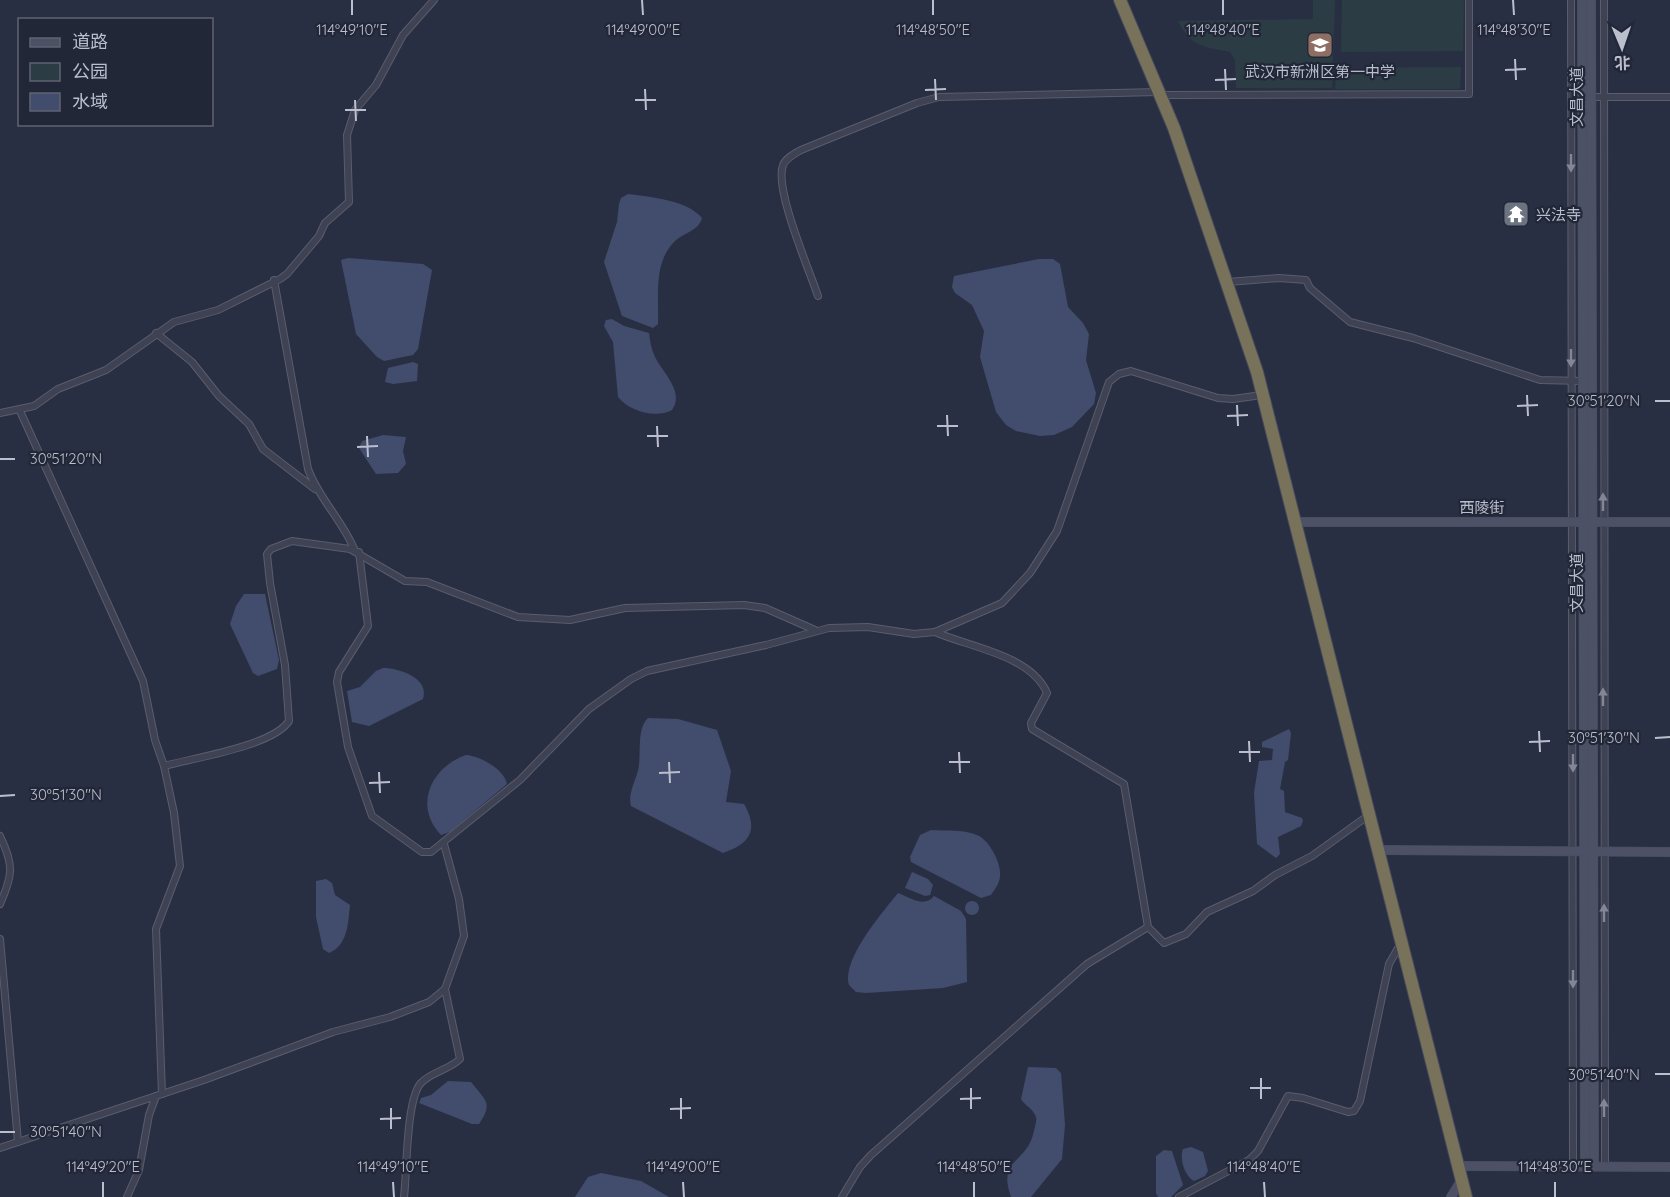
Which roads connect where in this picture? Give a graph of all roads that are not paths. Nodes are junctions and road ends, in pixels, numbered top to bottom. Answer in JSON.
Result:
{"nodes":[{"id":1,"x":434,"y":0,"type":"edge"},
{"id":2,"x":1120,"y":0,"type":"edge"},
{"id":3,"x":1470,"y":0,"type":"edge"},
{"id":4,"x":1571,"y":0,"type":"edge"},
{"id":5,"x":1582,"y":0,"type":"edge"},
{"id":6,"x":1591,"y":0,"type":"edge"},
{"id":7,"x":1604,"y":0,"type":"edge"},
{"id":8,"x":1160,"y":93,"type":"junction"},
{"id":9,"x":1591,"y":97,"type":"junction"},
{"id":10,"x":1604,"y":97,"type":"junction"},
{"id":11,"x":1670,"y":98,"type":"edge"},
{"id":12,"x":274,"y":280,"type":"junction"},
{"id":13,"x":1228,"y":282,"type":"junction"},
{"id":14,"x":818,"y":296,"type":"dead end"},
{"id":15,"x":156,"y":333,"type":"junction"},
{"id":16,"x":1571,"y":381,"type":"junction"},
{"id":17,"x":1582,"y":381,"type":"junction"},
{"id":18,"x":1262,"y":395,"type":"junction"},
{"id":19,"x":20,"y":411,"type":"junction"},
{"id":20,"x":0,"y":413,"type":"edge"},
{"id":21,"x":315,"y":489,"type":"junction"},
{"id":22,"x":1294,"y":522,"type":"junction"},
{"id":23,"x":1571,"y":522,"type":"junction"},
{"id":24,"x":1587,"y":522,"type":"junction"},
{"id":25,"x":1603,"y":522,"type":"junction"},
{"id":26,"x":1670,"y":522,"type":"edge"},
{"id":27,"x":357,"y":552,"type":"junction"},
{"id":28,"x":815,"y":630,"type":"junction"},
{"id":29,"x":935,"y":632,"type":"junction"},
{"id":30,"x":164,"y":766,"type":"junction"},
{"id":31,"x":1370,"y":814,"type":"junction"},
{"id":32,"x":0,"y":836,"type":"edge"},
{"id":33,"x":444,"y":844,"type":"junction"},
{"id":34,"x":1379,"y":850,"type":"junction"},
{"id":35,"x":1583,"y":852,"type":"junction"},
{"id":36,"x":1604,"y":852,"type":"junction"},
{"id":37,"x":1670,"y":852,"type":"edge"},
{"id":38,"x":0,"y":904,"type":"edge"},
{"id":39,"x":1148,"y":927,"type":"junction"},
{"id":40,"x":0,"y":939,"type":"edge"},
{"id":41,"x":1403,"y":941,"type":"junction"},
{"id":42,"x":445,"y":988,"type":"junction"},
{"id":43,"x":159,"y":1095,"type":"junction"},
{"id":44,"x":18,"y":1142,"type":"junction"},
{"id":45,"x":0,"y":1148,"type":"edge"},
{"id":46,"x":1458,"y":1166,"type":"junction"},
{"id":47,"x":1574,"y":1166,"type":"junction"},
{"id":48,"x":1589,"y":1166,"type":"junction"},
{"id":49,"x":1605,"y":1166,"type":"junction"},
{"id":50,"x":1670,"y":1167,"type":"edge"},
{"id":51,"x":1462,"y":1179,"type":"junction"},
{"id":52,"x":127,"y":1197,"type":"edge"},
{"id":53,"x":404,"y":1197,"type":"edge"},
{"id":54,"x":842,"y":1197,"type":"edge"},
{"id":55,"x":1179,"y":1197,"type":"edge"},
{"id":56,"x":1451,"y":1197,"type":"edge"},
{"id":57,"x":1466,"y":1197,"type":"edge"}],
"edges":[{"from":1,"to":12,"type":"street"},
{"from":2,"to":8,"type":"highway"},
{"from":3,"to":8,"type":"street"},
{"from":4,"to":16,"type":"street","one_way":true},
{"from":5,"to":17,"type":"main road","name":"文昌大道"},
{"from":6,"to":9,"type":"main road","name":"文昌大道"},
{"from":7,"to":10,"type":"street"},
{"from":8,"to":13,"type":"highway"},
{"from":8,"to":14,"type":"street"},
{"from":9,"to":10,"type":"street"},
{"from":9,"to":24,"type":"main road","name":"文昌大道"},
{"from":10,"to":11,"type":"street"},
{"from":25,"to":10,"type":"street","one_way":true},
{"from":12,"to":15,"type":"street"},
{"from":12,"to":21,"type":"street"},
{"from":13,"to":16,"type":"street"},
{"from":13,"to":18,"type":"highway"},
{"from":15,"to":19,"type":"street"},
{"from":15,"to":21,"type":"street"},
{"from":16,"to":17,"type":"street"},
{"from":16,"to":23,"type":"street"},
{"from":17,"to":24,"type":"main road","name":"文昌大道"},
{"from":18,"to":22,"type":"highway"},
{"from":18,"to":29,"type":"street"},
{"from":19,"to":20,"type":"street"},
{"from":19,"to":30,"type":"street"},
{"from":21,"to":27,"type":"street"},
{"from":22,"to":23,"type":"main road","name":"西陵街"},
{"from":22,"to":31,"type":"highway"},
{"from":23,"to":24,"type":"main road","name":"西陵街"},
{"from":23,"to":35,"type":"street","one_way":true},
{"from":24,"to":25,"type":"main road","name":"西陵街"},
{"from":24,"to":35,"type":"main road","name":"文昌大道"},
{"from":25,"to":26,"type":"main road","name":"西陵街"},
{"from":36,"to":25,"type":"street","one_way":true},
{"from":27,"to":28,"type":"street"},
{"from":27,"to":30,"type":"street"},
{"from":27,"to":33,"type":"street"},
{"from":28,"to":29,"type":"street"},
{"from":28,"to":33,"type":"street"},
{"from":29,"to":39,"type":"street"},
{"from":30,"to":43,"type":"street"},
{"from":31,"to":34,"type":"highway"},
{"from":31,"to":39,"type":"street"},
{"from":32,"to":38,"type":"street"},
{"from":33,"to":42,"type":"street"},
{"from":34,"to":35,"type":"main road"},
{"from":34,"to":41,"type":"highway"},
{"from":35,"to":36,"type":"main road"},
{"from":35,"to":47,"type":"street","one_way":true},
{"from":35,"to":48,"type":"main road","name":"文昌大道"},
{"from":36,"to":37,"type":"main road"},
{"from":49,"to":36,"type":"street","one_way":true},
{"from":39,"to":54,"type":"street"},
{"from":40,"to":44,"type":"street"},
{"from":41,"to":46,"type":"highway"},
{"from":41,"to":55,"type":"street"},
{"from":42,"to":43,"type":"street"},
{"from":42,"to":53,"type":"street"},
{"from":43,"to":44,"type":"street"},
{"from":43,"to":52,"type":"street"},
{"from":44,"to":45,"type":"street"},
{"from":46,"to":47,"type":"main road"},
{"from":46,"to":51,"type":"highway"},
{"from":47,"to":48,"type":"main road"},
{"from":48,"to":49,"type":"main road"},
{"from":49,"to":50,"type":"main road"},
{"from":51,"to":56,"type":"main road"},
{"from":51,"to":57,"type":"highway"}]}
